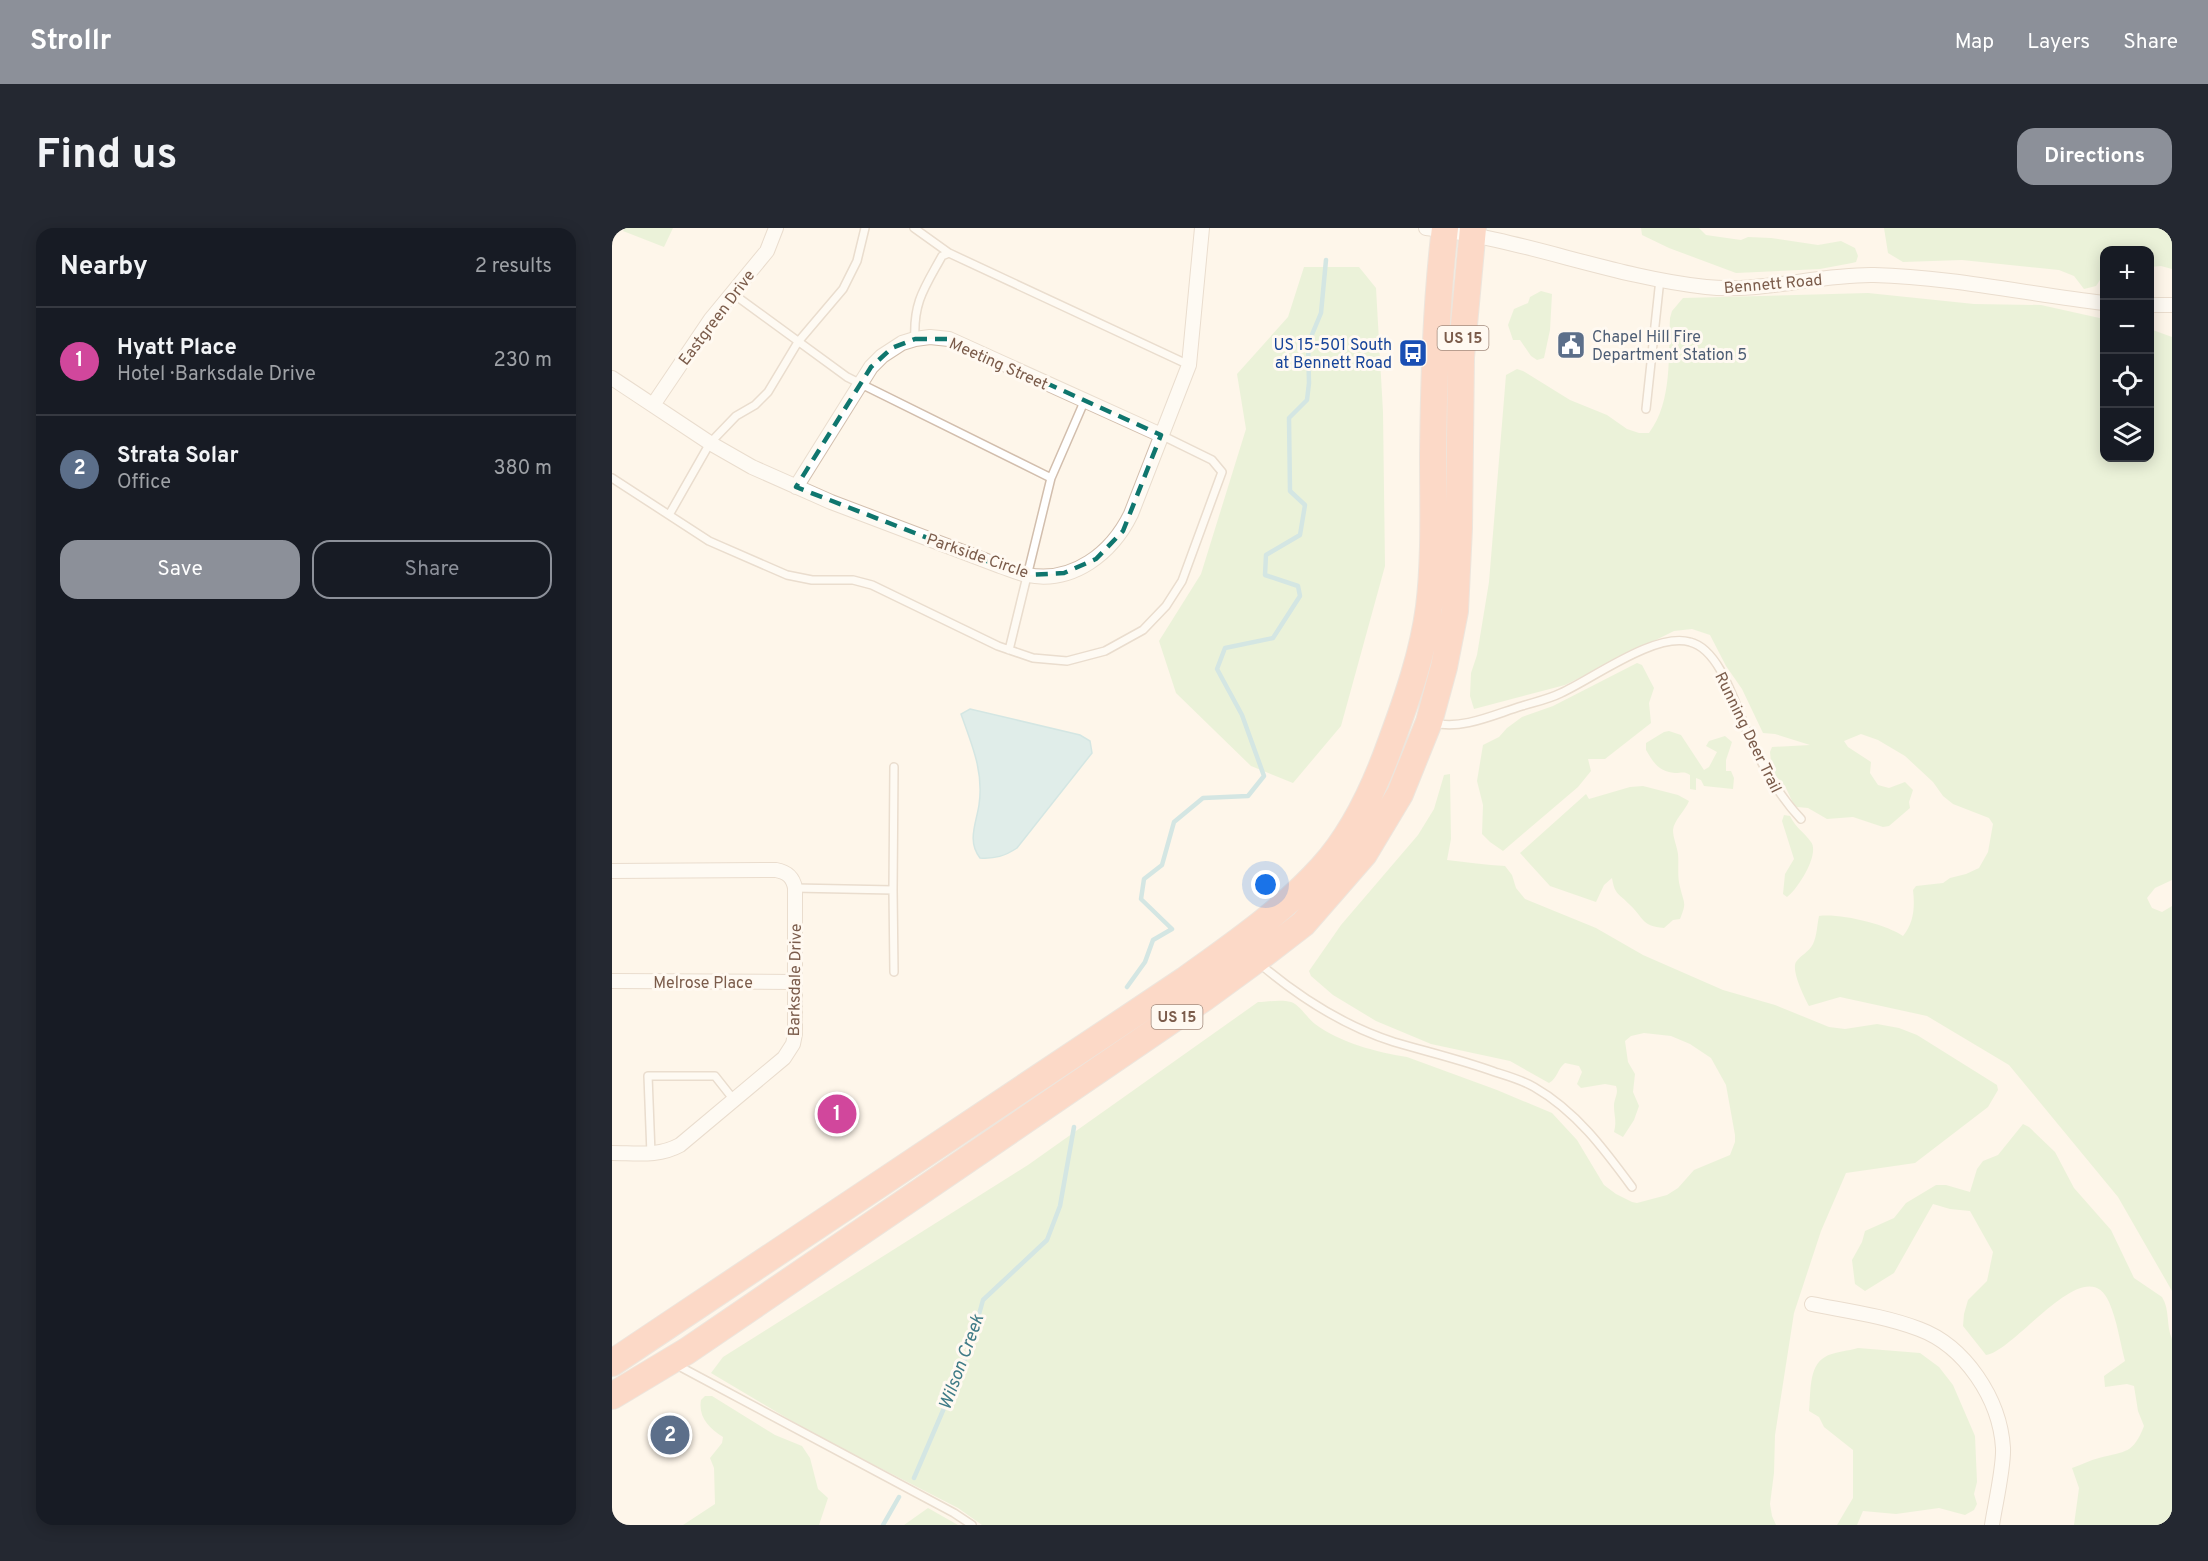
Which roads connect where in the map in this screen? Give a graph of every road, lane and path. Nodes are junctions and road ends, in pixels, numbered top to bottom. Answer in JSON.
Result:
{"nodes":[{"id":1,"x":776,"y":228,"type":"edge"},
{"id":2,"x":865,"y":228,"type":"edge"},
{"id":3,"x":914,"y":228,"type":"edge"},
{"id":4,"x":1202,"y":228,"type":"edge"},
{"id":5,"x":1439,"y":229,"type":"edge"},
{"id":6,"x":1473,"y":231,"type":"edge"},
{"id":7,"x":949,"y":253,"type":"junction"},
{"id":8,"x":1660,"y":279,"type":"junction"},
{"id":9,"x":732,"y":293,"type":"junction"},
{"id":10,"x":2100,"y":302,"type":"edge"},
{"id":11,"x":2154,"y":305,"type":"edge"},
{"id":12,"x":2172,"y":305,"type":"edge"},
{"id":13,"x":915,"y":339,"type":"junction"},
{"id":14,"x":798,"y":342,"type":"junction"},
{"id":15,"x":1189,"y":365,"type":"junction"},
{"id":16,"x":612,"y":378,"type":"edge"},
{"id":17,"x":860,"y":384,"type":"junction"},
{"id":18,"x":1084,"y":402,"type":"junction"},
{"id":19,"x":653,"y":405,"type":"junction"},
{"id":20,"x":1646,"y":409,"type":"dead end"},
{"id":21,"x":1161,"y":435,"type":"junction"},
{"id":22,"x":710,"y":442,"type":"junction"},
{"id":23,"x":612,"y":478,"type":"edge"},
{"id":24,"x":1051,"y":478,"type":"junction"},
{"id":25,"x":795,"y":487,"type":"junction"},
{"id":26,"x":669,"y":515,"type":"junction"},
{"id":27,"x":1028,"y":575,"type":"junction"},
{"id":28,"x":1009,"y":650,"type":"junction"},
{"id":29,"x":1429,"y":722,"type":"junction"},
{"id":30,"x":894,"y":767,"type":"dead end"},
{"id":31,"x":1801,"y":819,"type":"dead end"},
{"id":32,"x":612,"y":871,"type":"edge"},
{"id":33,"x":795,"y":888,"type":"junction"},
{"id":34,"x":893,"y":890,"type":"junction"},
{"id":35,"x":1256,"y":960,"type":"junction"},
{"id":36,"x":894,"y":972,"type":"dead end"},
{"id":37,"x":612,"y":981,"type":"edge"},
{"id":38,"x":794,"y":982,"type":"junction"},
{"id":39,"x":734,"y":1100,"type":"junction"},
{"id":40,"x":612,"y":1153,"type":"edge"},
{"id":41,"x":651,"y":1154,"type":"junction"},
{"id":42,"x":1632,"y":1187,"type":"dead end"},
{"id":43,"x":1812,"y":1304,"type":"dead end"},
{"id":44,"x":670,"y":1362,"type":"junction"},
{"id":45,"x":612,"y":1363,"type":"edge"},
{"id":46,"x":612,"y":1396,"type":"edge"},
{"id":47,"x":972,"y":1525,"type":"edge"},
{"id":48,"x":1992,"y":1525,"type":"edge"}],
"edges":[{"from":1,"to":9,"type":"street","name":"Eastgreen Drive"},
{"from":2,"to":14,"type":"lane"},
{"from":3,"to":7,"type":"lane"},
{"from":4,"to":15,"type":"street","name":"Parkside Circle"},
{"from":5,"to":6,"type":"street","name":"Bennett Road"},
{"from":5,"to":45,"type":"highway","number":"US 15"},
{"from":6,"to":8,"type":"street","name":"Bennett Road"},
{"from":6,"to":29,"type":"highway","number":"US 15"},
{"from":7,"to":13,"type":"lane"},
{"from":7,"to":15,"type":"lane"},
{"from":8,"to":10,"type":"street","name":"Bennett Road"},
{"from":8,"to":20,"type":"lane"},
{"from":9,"to":14,"type":"lane"},
{"from":9,"to":19,"type":"street","name":"Eastgreen Drive"},
{"from":11,"to":12,"type":"street"},
{"from":13,"to":17,"type":"street","name":"Meeting Street"},
{"from":13,"to":18,"type":"street","name":"Meeting Street"},
{"from":14,"to":17,"type":"lane"},
{"from":14,"to":22,"type":"lane"},
{"from":15,"to":21,"type":"street","name":"Parkside Circle"},
{"from":16,"to":19,"type":"street","name":"Parkside Circle"},
{"from":17,"to":24,"type":"lane"},
{"from":17,"to":25,"type":"street","name":"Meeting Street"},
{"from":18,"to":21,"type":"street","name":"Meeting Street"},
{"from":18,"to":24,"type":"lane"},
{"from":19,"to":22,"type":"street","name":"Parkside Circle"},
{"from":21,"to":27,"type":"street","name":"Parkside Circle"},
{"from":21,"to":28,"type":"lane"},
{"from":22,"to":25,"type":"street","name":"Parkside Circle"},
{"from":22,"to":26,"type":"lane"},
{"from":23,"to":26,"type":"lane"},
{"from":24,"to":27,"type":"lane"},
{"from":25,"to":27,"type":"street","name":"Parkside Circle"},
{"from":26,"to":28,"type":"lane"},
{"from":27,"to":28,"type":"lane"},
{"from":29,"to":31,"type":"lane","name":"Running Deer Trail"},
{"from":29,"to":35,"type":"highway","number":"US 15"},
{"from":30,"to":34,"type":"lane"},
{"from":32,"to":33,"type":"street"},
{"from":33,"to":34,"type":"lane"},
{"from":33,"to":38,"type":"street","name":"Barksdale Drive"},
{"from":34,"to":36,"type":"lane"},
{"from":35,"to":42,"type":"lane"},
{"from":35,"to":44,"type":"highway","number":"US 15"},
{"from":37,"to":38,"type":"street","name":"Melrose Place"},
{"from":38,"to":39,"type":"street","name":"Barksdale Drive"},
{"from":39,"to":41,"type":"street","name":"Barksdale Drive"},
{"from":39,"to":41,"type":"lane"},
{"from":40,"to":41,"type":"street","name":"Barksdale Drive"},
{"from":43,"to":48,"type":"street"},
{"from":44,"to":46,"type":"highway","number":"US 15"},
{"from":44,"to":47,"type":"lane"}]}
